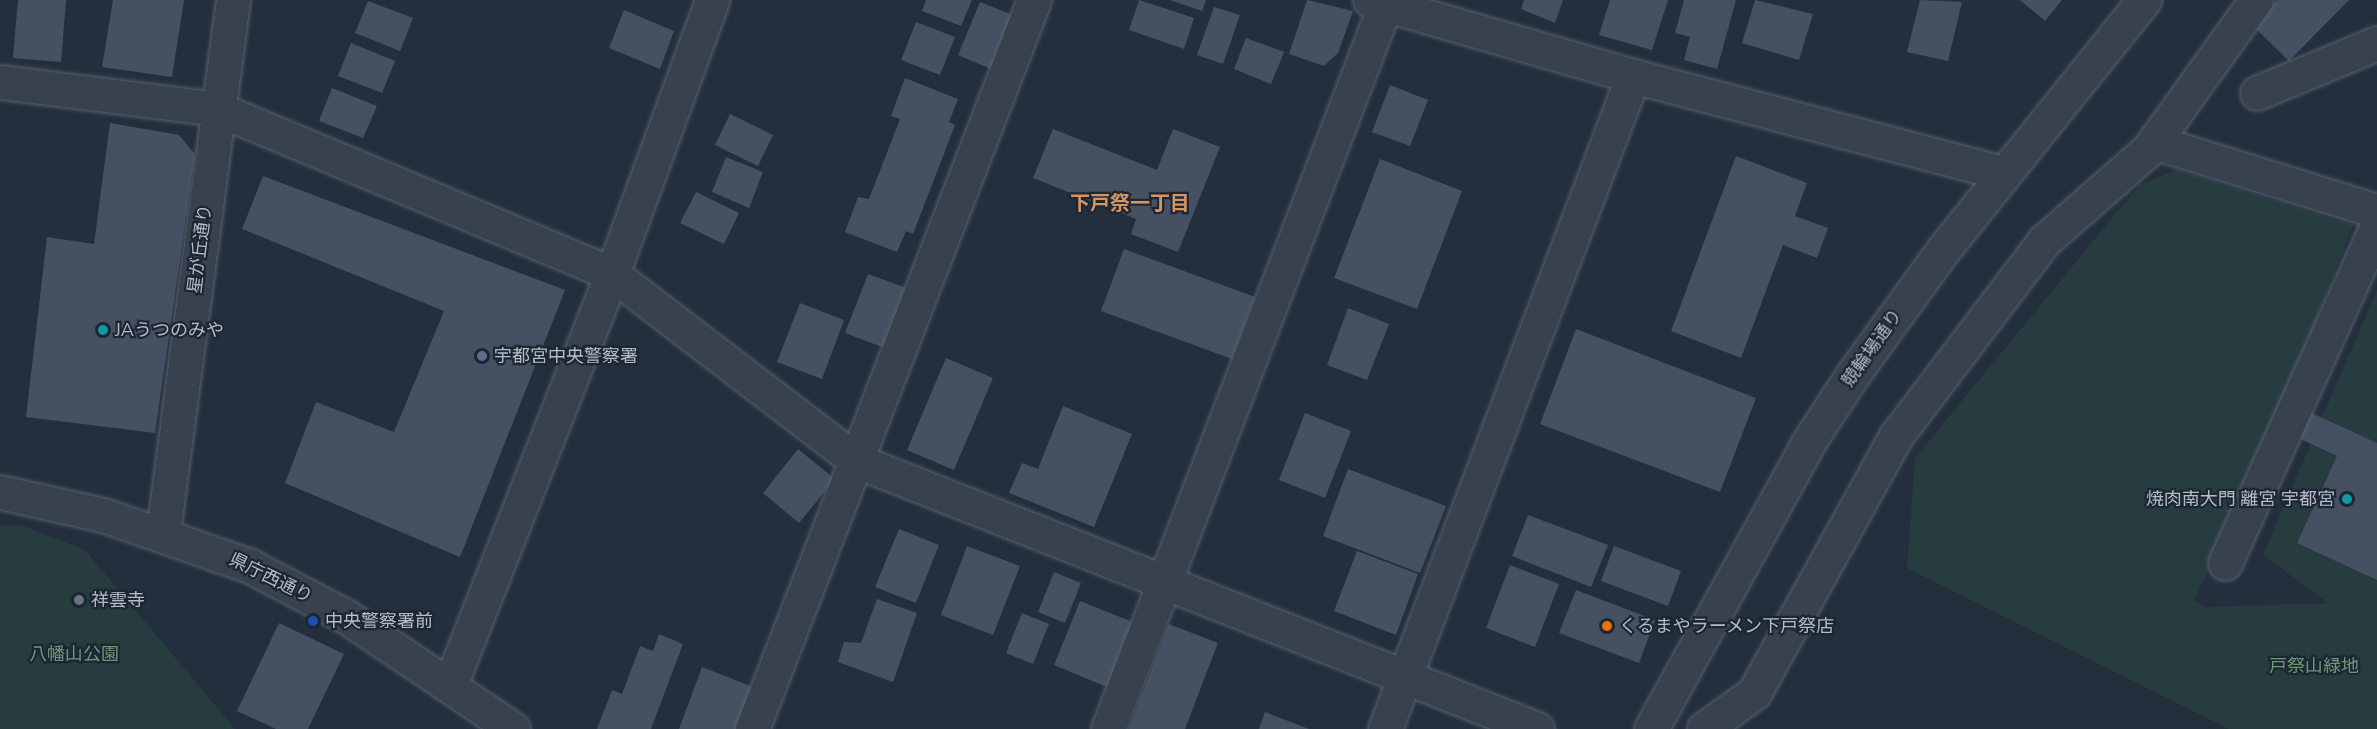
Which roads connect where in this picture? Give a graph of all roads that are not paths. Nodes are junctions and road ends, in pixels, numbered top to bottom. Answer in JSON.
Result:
{"nodes":[{"id":1,"x":233,"y":0,"type":"edge"},
{"id":2,"x":712,"y":0,"type":"edge"},
{"id":3,"x":1034,"y":0,"type":"edge"},
{"id":4,"x":2144,"y":0,"type":"edge"},
{"id":5,"x":2256,"y":0,"type":"edge"},
{"id":6,"x":1381,"y":1,"type":"edge"},
{"id":7,"x":2377,"y":43,"type":"edge"},
{"id":8,"x":1633,"y":76,"type":"junction"},
{"id":9,"x":0,"y":82,"type":"edge"},
{"id":10,"x":2257,"y":93,"type":"dead end"},
{"id":11,"x":218,"y":109,"type":"junction"},
{"id":12,"x":2154,"y":142,"type":"junction"},
{"id":13,"x":2003,"y":173,"type":"junction"},
{"id":14,"x":2377,"y":211,"type":"edge"},
{"id":15,"x":2377,"y":227,"type":"edge"},
{"id":16,"x":612,"y":274,"type":"junction"},
{"id":17,"x":857,"y":461,"type":"junction"},
{"id":18,"x":0,"y":492,"type":"edge"},
{"id":19,"x":163,"y":533,"type":"junction"},
{"id":20,"x":2225,"y":563,"type":"dead end"},
{"id":21,"x":1165,"y":580,"type":"junction"},
{"id":22,"x":1406,"y":676,"type":"junction"},
{"id":23,"x":450,"y":685,"type":"junction"},
{"id":24,"x":1663,"y":724,"type":"edge"},
{"id":25,"x":513,"y":729,"type":"edge"},
{"id":26,"x":752,"y":729,"type":"edge"},
{"id":27,"x":1108,"y":729,"type":"edge"},
{"id":28,"x":1385,"y":729,"type":"edge"},
{"id":29,"x":1537,"y":729,"type":"edge"},
{"id":30,"x":1704,"y":729,"type":"edge"}],
"edges":[{"from":1,"to":11,"type":"street","name":"星が丘通り"},
{"from":2,"to":16,"type":"street"},
{"from":3,"to":17,"type":"street"},
{"from":4,"to":13,"type":"street","name":"競輪場通り"},
{"from":5,"to":12,"type":"street"},
{"from":6,"to":8,"type":"street"},
{"from":6,"to":21,"type":"street"},
{"from":7,"to":10,"type":"street"},
{"from":8,"to":13,"type":"street"},
{"from":8,"to":22,"type":"street"},
{"from":9,"to":11,"type":"street"},
{"from":11,"to":16,"type":"street"},
{"from":11,"to":19,"type":"street","name":"星が丘通り"},
{"from":12,"to":14,"type":"street"},
{"from":12,"to":30,"type":"street"},
{"from":13,"to":24,"type":"street","name":"競輪場通り"},
{"from":15,"to":20,"type":"street"},
{"from":16,"to":17,"type":"street"},
{"from":16,"to":23,"type":"street"},
{"from":17,"to":21,"type":"street"},
{"from":17,"to":26,"type":"street"},
{"from":18,"to":19,"type":"street","name":"県庁西通り"},
{"from":19,"to":23,"type":"street","name":"県庁西通り"},
{"from":21,"to":22,"type":"street"},
{"from":21,"to":27,"type":"street"},
{"from":22,"to":28,"type":"street"},
{"from":22,"to":29,"type":"street"},
{"from":23,"to":25,"type":"street","name":"県庁西通り"}]}
